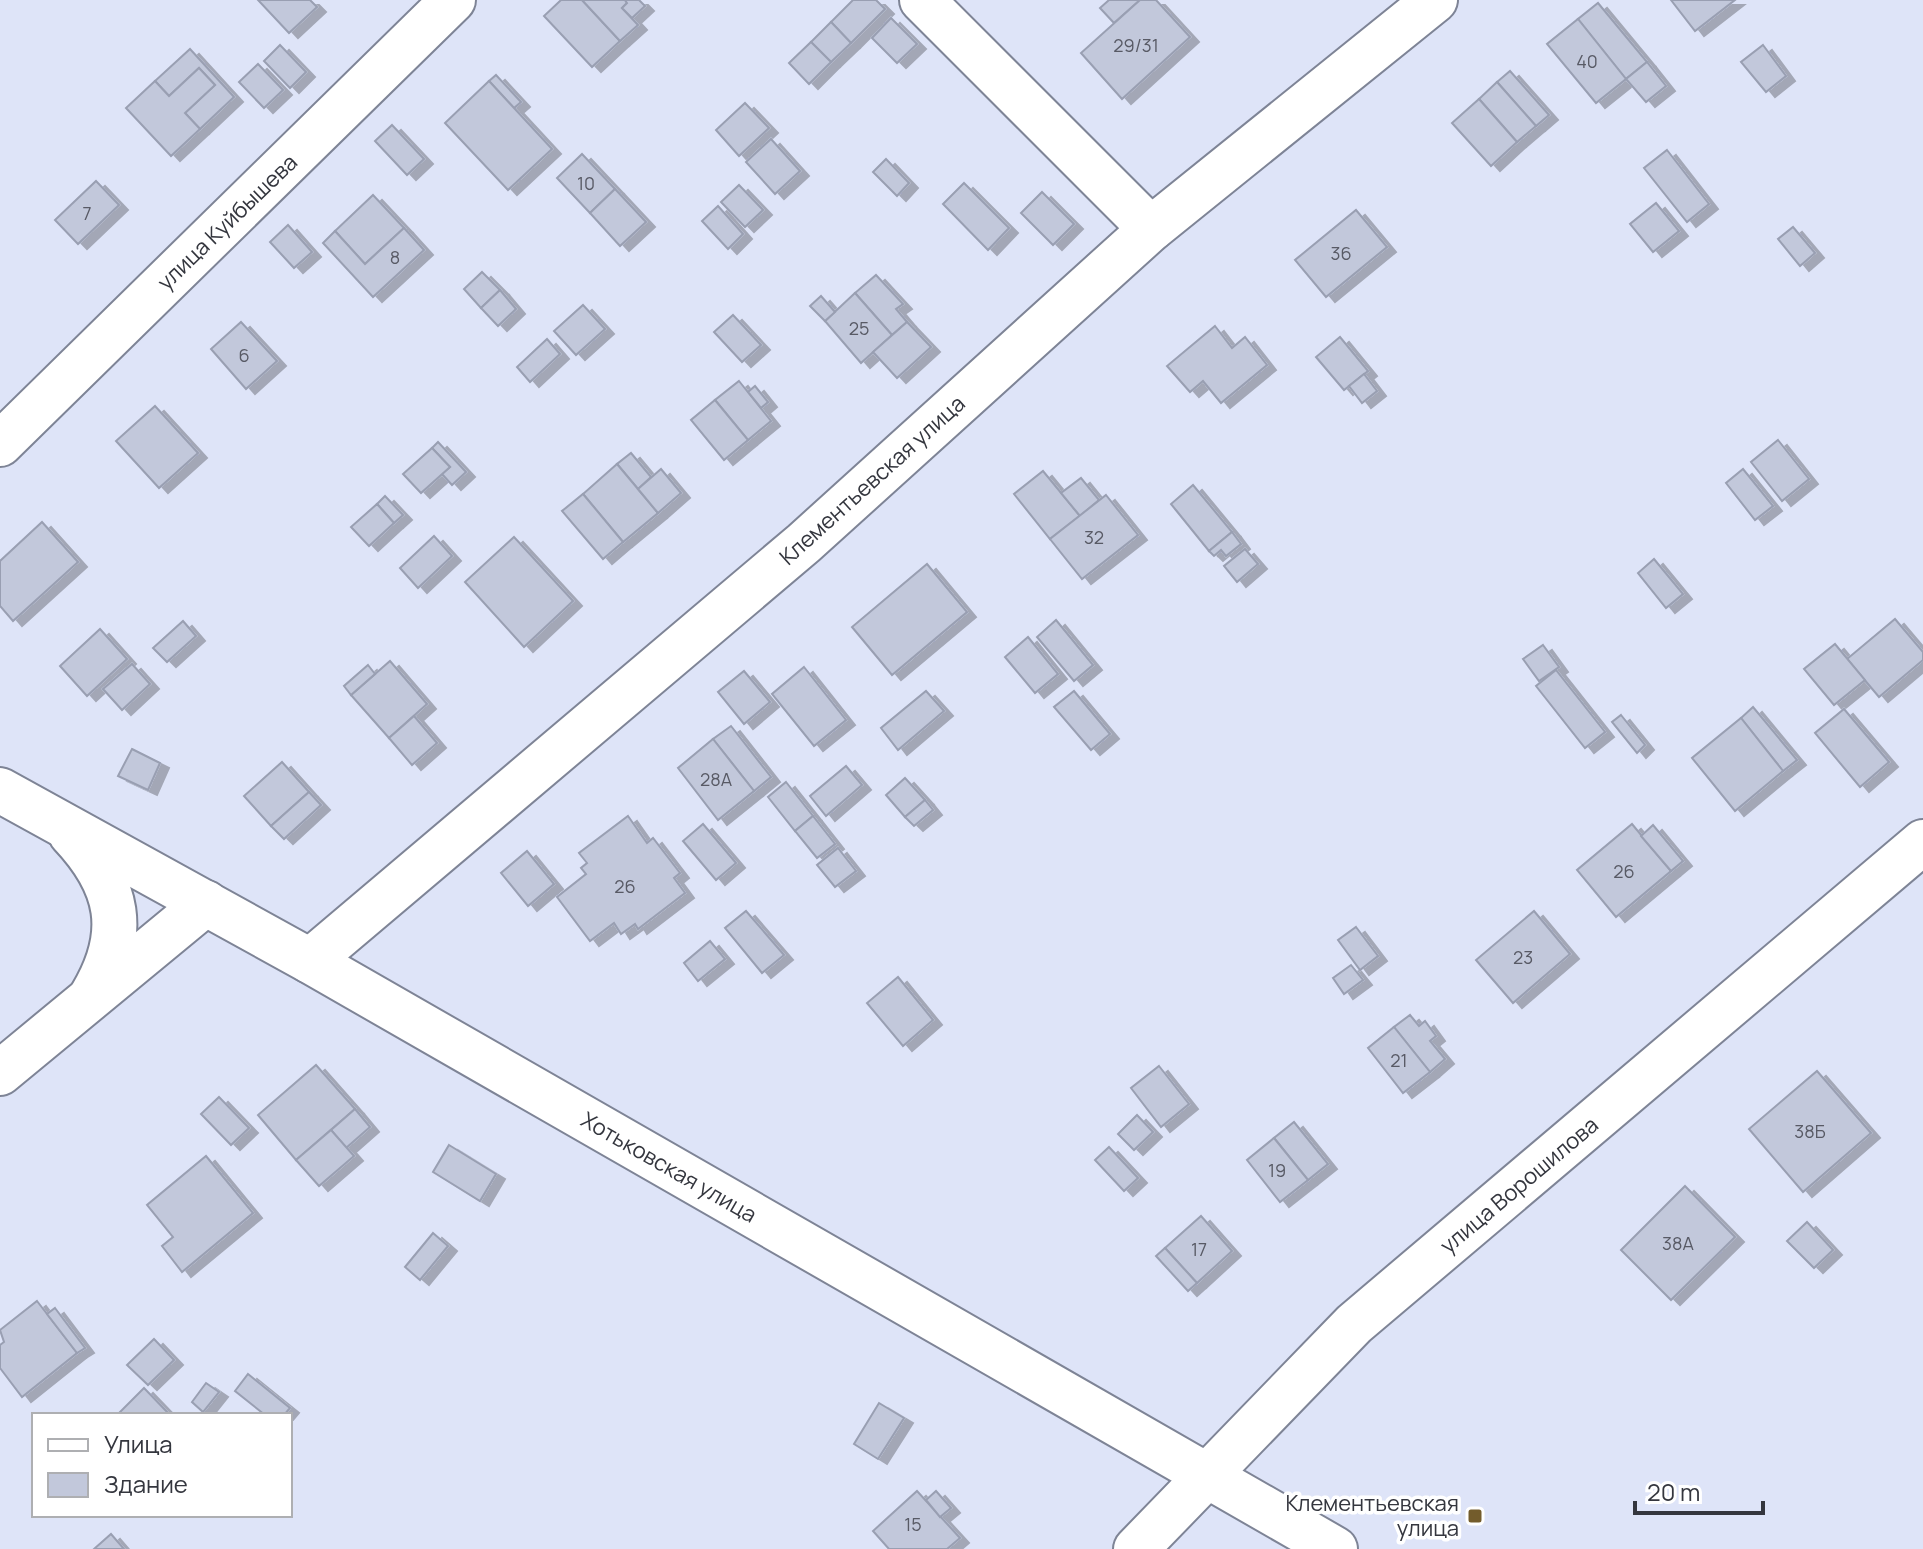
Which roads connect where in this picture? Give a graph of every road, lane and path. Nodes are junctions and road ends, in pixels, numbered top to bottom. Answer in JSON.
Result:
{"nodes":[{"id":1,"x":453,"y":0,"type":"edge"},
{"id":2,"x":922,"y":0,"type":"edge"},
{"id":3,"x":1435,"y":0,"type":"edge"},
{"id":4,"x":1151,"y":229,"type":"junction"},
{"id":5,"x":0,"y":444,"type":"edge"},
{"id":6,"x":0,"y":790,"type":"edge"},
{"id":7,"x":55,"y":818,"type":"junction"},
{"id":8,"x":1923,"y":842,"type":"edge"},
{"id":9,"x":206,"y":903,"type":"junction"},
{"id":10,"x":310,"y":961,"type":"junction"},
{"id":11,"x":88,"y":1001,"type":"junction"},
{"id":12,"x":0,"y":1073,"type":"edge"},
{"id":13,"x":1208,"y":1476,"type":"junction"},
{"id":14,"x":1136,"y":1549,"type":"edge"},
{"id":15,"x":1335,"y":1549,"type":"edge"}],
"edges":[{"from":1,"to":5,"type":"street","name":"улица Куйбышева"},
{"from":2,"to":4,"type":"street"},
{"from":3,"to":4,"type":"street","name":"Клементьевская улица"},
{"from":4,"to":10,"type":"street","name":"Клементьевская улица"},
{"from":6,"to":7,"type":"street","name":"Хотьковская улица"},
{"from":7,"to":9,"type":"street","name":"Хотьковская улица"},
{"from":7,"to":11,"type":"street"},
{"from":8,"to":13,"type":"street","name":"улица Ворошилова"},
{"from":9,"to":10,"type":"street","name":"Хотьковская улица"},
{"from":9,"to":11,"type":"street"},
{"from":10,"to":13,"type":"street","name":"Хотьковская улица"},
{"from":11,"to":12,"type":"street"},
{"from":13,"to":14,"type":"street","name":"улица Ворошилова"},
{"from":13,"to":15,"type":"street","name":"Хотьковская улица"}]}
